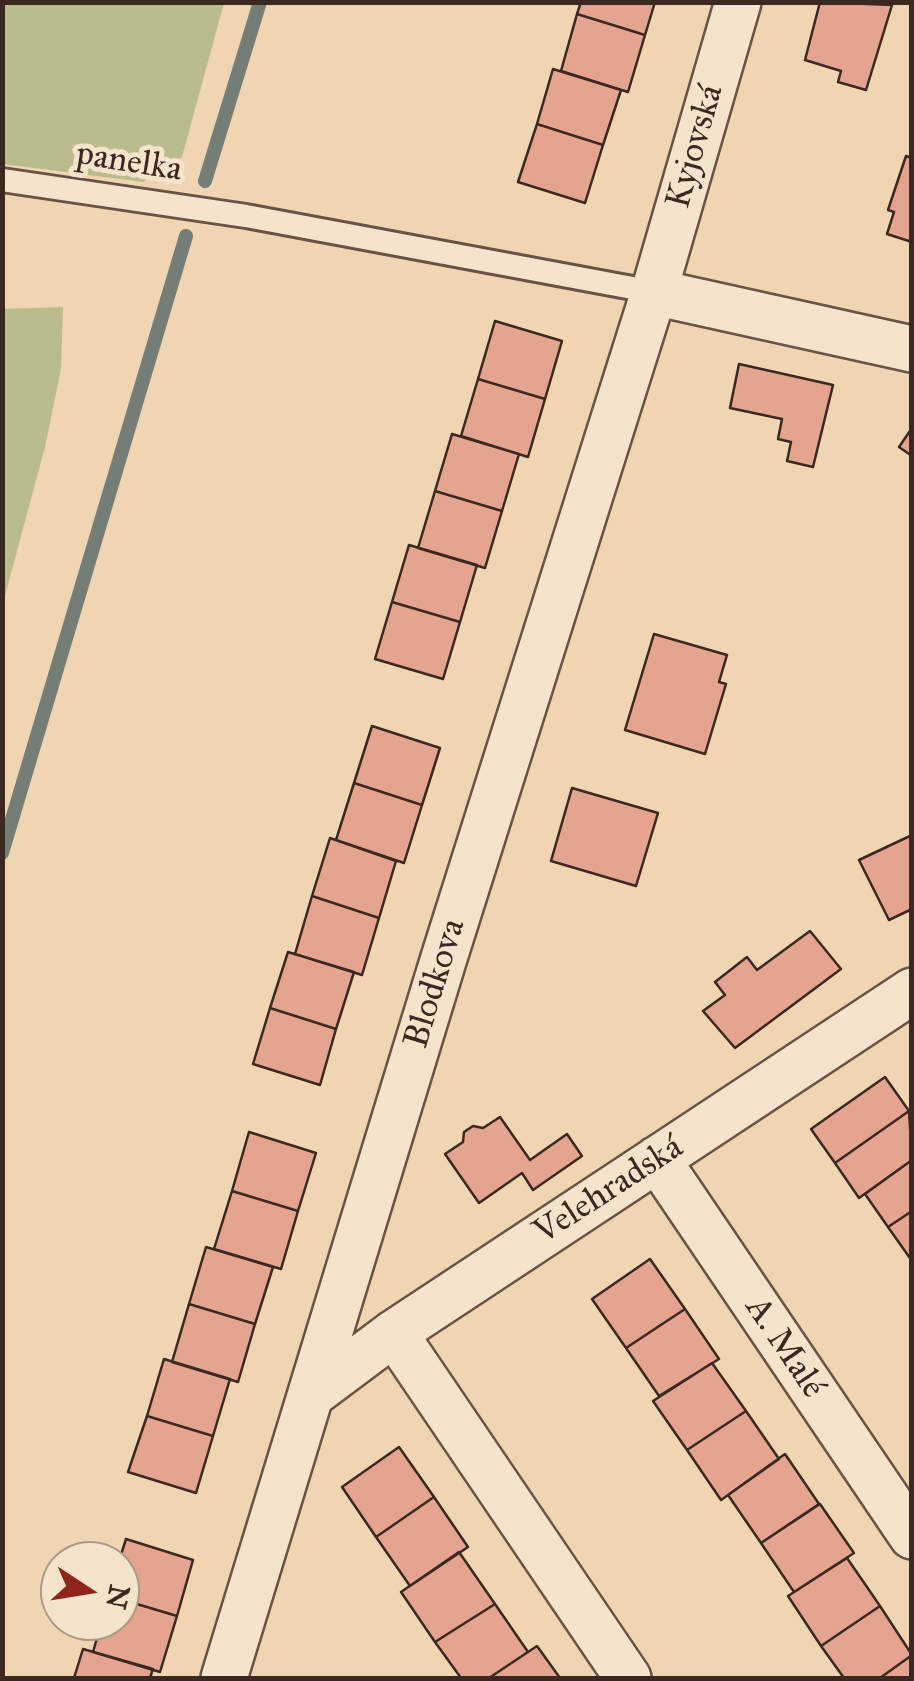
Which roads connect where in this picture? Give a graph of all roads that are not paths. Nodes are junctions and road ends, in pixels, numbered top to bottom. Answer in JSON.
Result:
{"nodes":[{"id":1,"x":738,"y":2,"type":"edge"},
{"id":2,"x":2,"y":180,"type":"edge"},
{"id":3,"x":654,"y":292,"type":"junction"},
{"id":4,"x":912,"y":349,"type":"edge"},
{"id":5,"x":912,"y":991,"type":"edge"},
{"id":6,"x":658,"y":1159,"type":"junction"},
{"id":7,"x":394,"y":1333,"type":"junction"},
{"id":8,"x":311,"y":1395,"type":"junction"},
{"id":9,"x":912,"y":1536,"type":"edge"},
{"id":10,"x":224,"y":1678,"type":"edge"},
{"id":11,"x":628,"y":1678,"type":"edge"}],
"edges":[{"from":1,"to":3,"type":"street","name":"Kyjovská"},
{"from":2,"to":3,"type":"lane","name":"panelka"},
{"from":3,"to":4,"type":"street"},
{"from":3,"to":8,"type":"street","name":"Blodkova"},
{"from":5,"to":6,"type":"street","name":"Velehradská"},
{"from":6,"to":7,"type":"street","name":"Velehradská"},
{"from":6,"to":9,"type":"street","name":"A. Malé"},
{"from":7,"to":8,"type":"street","name":"Velehradská"},
{"from":7,"to":11,"type":"street"},
{"from":8,"to":10,"type":"street","name":"Blodkova"}]}
